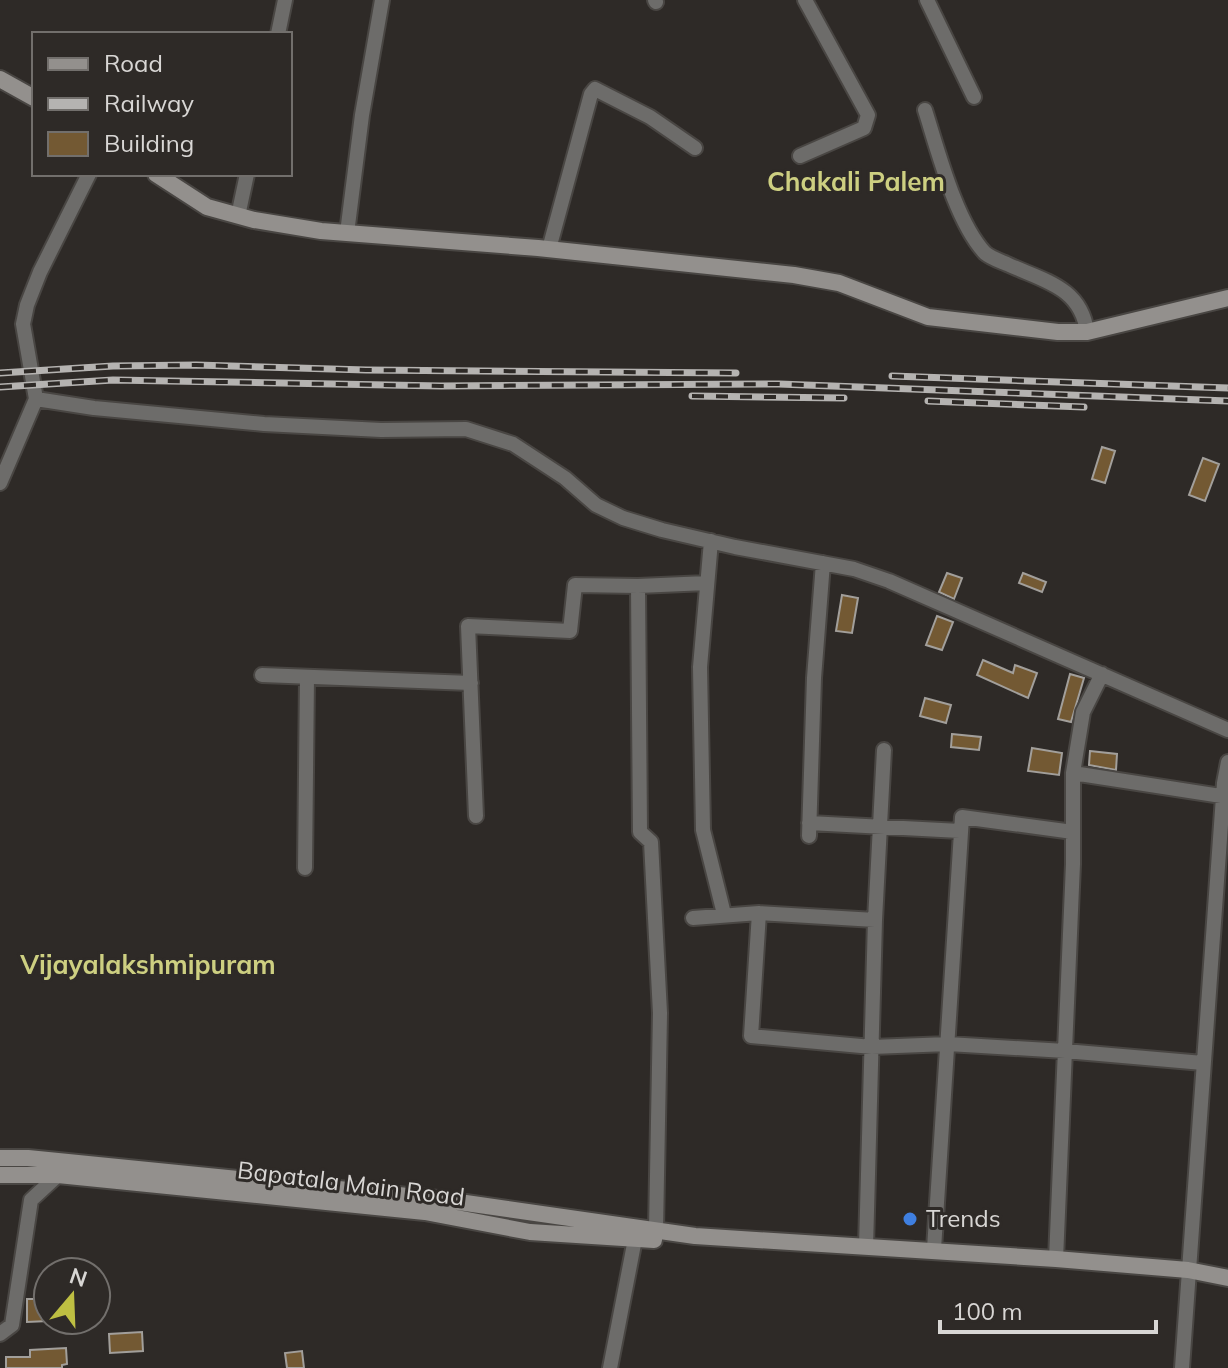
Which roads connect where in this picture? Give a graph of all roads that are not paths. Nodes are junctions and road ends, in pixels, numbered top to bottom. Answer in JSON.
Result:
{"nodes":[{"id":1,"x":285,"y":0,"type":"edge"},
{"id":2,"x":382,"y":0,"type":"edge"},
{"id":3,"x":805,"y":0,"type":"edge"},
{"id":4,"x":927,"y":0,"type":"edge"},
{"id":5,"x":278,"y":32,"type":"edge"},
{"id":6,"x":0,"y":79,"type":"edge"},
{"id":7,"x":32,"y":97,"type":"edge"},
{"id":8,"x":974,"y":97,"type":"dead end"},
{"id":9,"x":925,"y":110,"type":"dead end"},
{"id":10,"x":695,"y":148,"type":"dead end"},
{"id":11,"x":800,"y":156,"type":"dead end"},
{"id":12,"x":88,"y":176,"type":"edge"},
{"id":13,"x":159,"y":176,"type":"edge"},
{"id":14,"x":247,"y":176,"type":"edge"},
{"id":15,"x":238,"y":216,"type":"junction"},
{"id":16,"x":347,"y":233,"type":"junction"},
{"id":17,"x":549,"y":249,"type":"junction"},
{"id":18,"x":1228,"y":298,"type":"edge"},
{"id":19,"x":1087,"y":332,"type":"junction"},
{"id":20,"x":36,"y":399,"type":"junction"},
{"id":21,"x":0,"y":483,"type":"edge"},
{"id":22,"x":711,"y":541,"type":"junction"},
{"id":23,"x":823,"y":563,"type":"junction"},
{"id":24,"x":707,"y":583,"type":"junction"},
{"id":25,"x":638,"y":586,"type":"junction"},
{"id":26,"x":1102,"y":674,"type":"junction"},
{"id":27,"x":262,"y":675,"type":"dead end"},
{"id":28,"x":307,"y":677,"type":"junction"},
{"id":29,"x":471,"y":683,"type":"junction"},
{"id":30,"x":1228,"y":730,"type":"edge"},
{"id":31,"x":884,"y":750,"type":"dead end"},
{"id":32,"x":1228,"y":762,"type":"edge"},
{"id":33,"x":1073,"y":773,"type":"junction"},
{"id":34,"x":1225,"y":797,"type":"edge"},
{"id":35,"x":476,"y":816,"type":"dead end"},
{"id":36,"x":881,"y":827,"type":"junction"},
{"id":37,"x":960,"y":831,"type":"junction"},
{"id":38,"x":1073,"y":832,"type":"junction"},
{"id":39,"x":305,"y":868,"type":"dead end"},
{"id":40,"x":759,"y":913,"type":"junction"},
{"id":41,"x":724,"y":914,"type":"junction"},
{"id":42,"x":693,"y":918,"type":"dead end"},
{"id":43,"x":875,"y":920,"type":"junction"},
{"id":44,"x":948,"y":1044,"type":"junction"},
{"id":45,"x":872,"y":1047,"type":"junction"},
{"id":46,"x":1065,"y":1051,"type":"junction"},
{"id":47,"x":1203,"y":1063,"type":"junction"},
{"id":48,"x":0,"y":1158,"type":"edge"},
{"id":49,"x":0,"y":1175,"type":"edge"},
{"id":50,"x":58,"y":1175,"type":"junction"},
{"id":51,"x":656,"y":1230,"type":"junction"},
{"id":52,"x":634,"y":1233,"type":"junction"},
{"id":53,"x":695,"y":1236,"type":"junction"},
{"id":54,"x":866,"y":1247,"type":"junction"},
{"id":55,"x":934,"y":1249,"type":"junction"},
{"id":56,"x":1056,"y":1259,"type":"junction"},
{"id":57,"x":1188,"y":1270,"type":"junction"},
{"id":58,"x":1228,"y":1278,"type":"edge"},
{"id":59,"x":0,"y":1334,"type":"edge"},
{"id":60,"x":610,"y":1368,"type":"edge"},
{"id":61,"x":1182,"y":1368,"type":"edge"}],
"edges":[{"from":1,"to":5,"type":"street"},
{"from":2,"to":16,"type":"street"},
{"from":3,"to":11,"type":"street"},
{"from":4,"to":8,"type":"street"},
{"from":6,"to":7,"type":"main road"},
{"from":9,"to":19,"type":"street"},
{"from":10,"to":17,"type":"street"},
{"from":12,"to":20,"type":"street"},
{"from":13,"to":15,"type":"main road"},
{"from":14,"to":15,"type":"street"},
{"from":15,"to":16,"type":"main road"},
{"from":16,"to":17,"type":"main road"},
{"from":17,"to":19,"type":"main road"},
{"from":18,"to":19,"type":"main road"},
{"from":20,"to":21,"type":"street"},
{"from":20,"to":22,"type":"street"},
{"from":22,"to":23,"type":"street"},
{"from":22,"to":24,"type":"street"},
{"from":23,"to":26,"type":"street"},
{"from":23,"to":36,"type":"street"},
{"from":24,"to":25,"type":"street"},
{"from":24,"to":41,"type":"street"},
{"from":25,"to":29,"type":"street"},
{"from":25,"to":51,"type":"street"},
{"from":26,"to":30,"type":"street"},
{"from":26,"to":33,"type":"street"},
{"from":27,"to":28,"type":"street"},
{"from":28,"to":29,"type":"street"},
{"from":28,"to":39,"type":"street"},
{"from":29,"to":35,"type":"street"},
{"from":31,"to":36,"type":"street"},
{"from":32,"to":34,"type":"street"},
{"from":33,"to":34,"type":"street"},
{"from":33,"to":38,"type":"street"},
{"from":34,"to":47,"type":"street"},
{"from":36,"to":37,"type":"street"},
{"from":36,"to":43,"type":"street"},
{"from":37,"to":38,"type":"street"},
{"from":37,"to":44,"type":"street"},
{"from":38,"to":46,"type":"street"},
{"from":40,"to":41,"type":"street"},
{"from":40,"to":43,"type":"street"},
{"from":40,"to":45,"type":"street"},
{"from":41,"to":42,"type":"street"},
{"from":43,"to":45,"type":"street"},
{"from":44,"to":45,"type":"street"},
{"from":44,"to":46,"type":"street"},
{"from":44,"to":55,"type":"street"},
{"from":45,"to":54,"type":"street"},
{"from":46,"to":47,"type":"street"},
{"from":46,"to":56,"type":"street"},
{"from":47,"to":57,"type":"street"},
{"from":48,"to":52,"type":"main road","name":"Bapatala Main Road"},
{"from":49,"to":50,"type":"main road","name":"Bapatala Main Road"},
{"from":50,"to":52,"type":"main road","name":"Bapatala Main Road"},
{"from":50,"to":59,"type":"street"},
{"from":51,"to":52,"type":"main road","name":"Bapatala Main Road"},
{"from":51,"to":53,"type":"main road","name":"Bapatala Main Road"},
{"from":52,"to":53,"type":"main road","name":"Bapatala Main Road"},
{"from":52,"to":60,"type":"street"},
{"from":53,"to":54,"type":"main road","name":"Bapatala Main Road"},
{"from":54,"to":55,"type":"main road","name":"Bapatala Main Road"},
{"from":55,"to":56,"type":"main road","name":"Bapatala Main Road"},
{"from":56,"to":57,"type":"main road","name":"Bapatala Main Road"},
{"from":57,"to":58,"type":"main road","name":"Bapatala Main Road"},
{"from":57,"to":61,"type":"street"}]}
